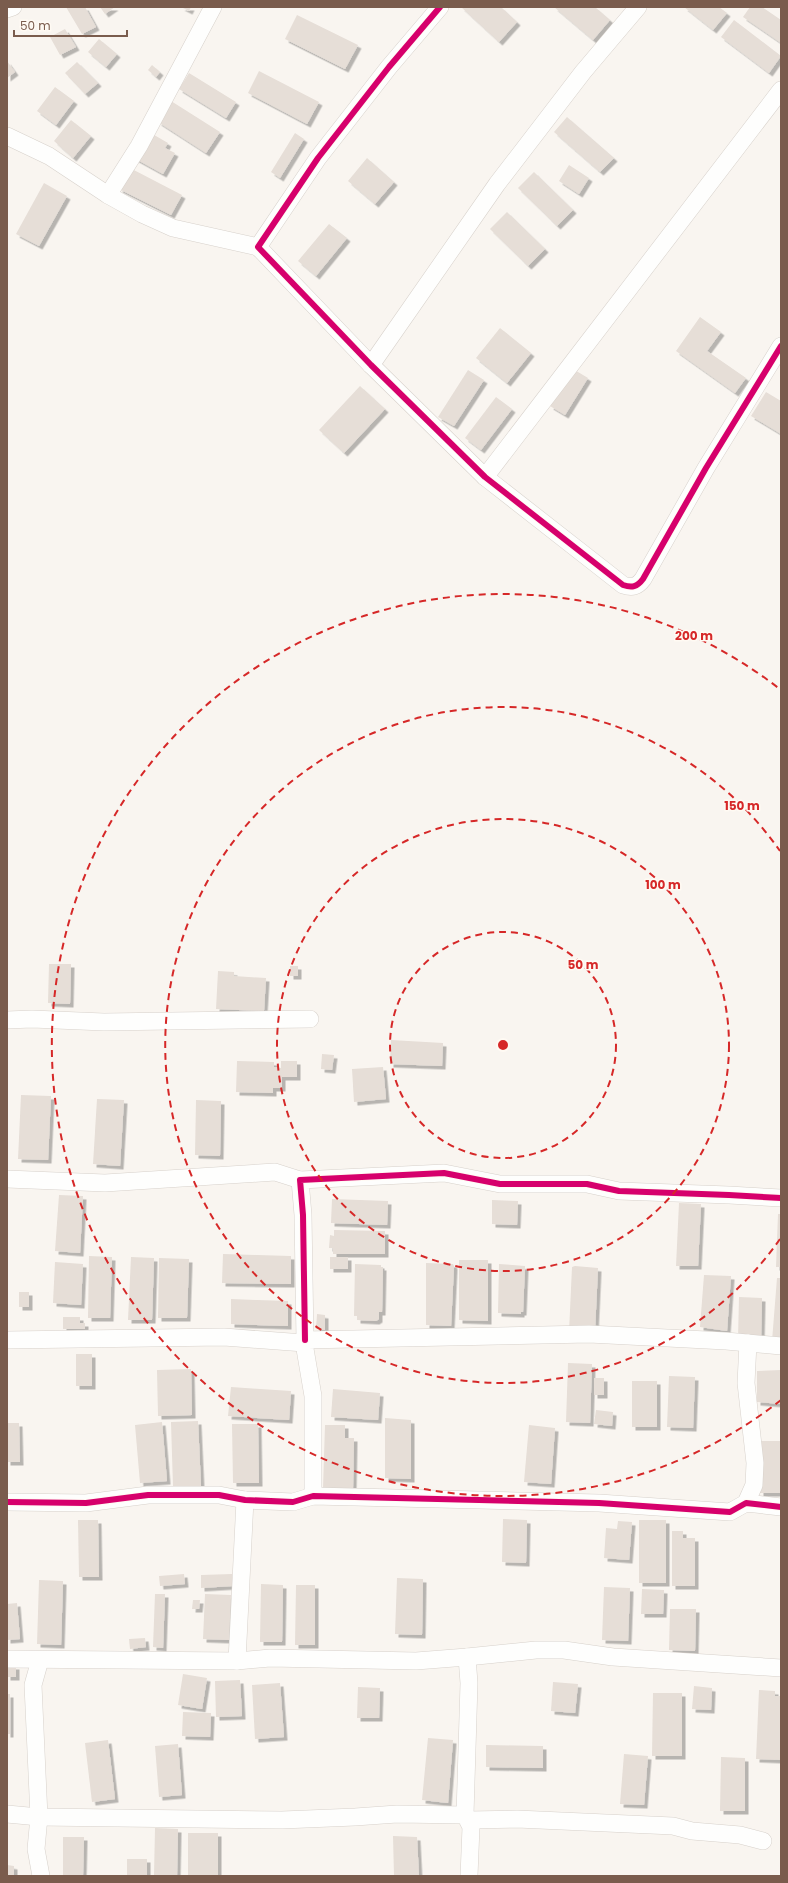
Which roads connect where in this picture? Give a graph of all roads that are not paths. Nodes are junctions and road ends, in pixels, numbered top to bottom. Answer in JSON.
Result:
{"nodes":[{"id":1,"x":13,"y":7,"type":"edge"},
{"id":2,"x":213,"y":7,"type":"edge"},
{"id":3,"x":440,"y":7,"type":"edge"},
{"id":4,"x":638,"y":7,"type":"edge"},
{"id":5,"x":7,"y":10,"type":"edge"},
{"id":6,"x":781,"y":90,"type":"edge"},
{"id":7,"x":7,"y":136,"type":"edge"},
{"id":8,"x":108,"y":195,"type":"junction"},
{"id":9,"x":258,"y":247,"type":"junction"},
{"id":10,"x":781,"y":346,"type":"edge"},
{"id":11,"x":371,"y":365,"type":"junction"},
{"id":12,"x":485,"y":477,"type":"junction"},
{"id":13,"x":310,"y":1019,"type":"dead end"},
{"id":14,"x":7,"y":1020,"type":"edge"},
{"id":15,"x":7,"y":1179,"type":"edge"},
{"id":16,"x":300,"y":1180,"type":"junction"},
{"id":17,"x":781,"y":1198,"type":"edge"},
{"id":18,"x":7,"y":1340,"type":"edge"},
{"id":19,"x":304,"y":1342,"type":"junction"},
{"id":20,"x":748,"y":1343,"type":"junction"},
{"id":21,"x":781,"y":1346,"type":"edge"},
{"id":22,"x":313,"y":1496,"type":"junction"},
{"id":23,"x":245,"y":1500,"type":"junction"},
{"id":24,"x":7,"y":1502,"type":"edge"},
{"id":25,"x":746,"y":1503,"type":"junction"},
{"id":26,"x":781,"y":1507,"type":"edge"},
{"id":27,"x":467,"y":1657,"type":"junction"},
{"id":28,"x":7,"y":1659,"type":"edge"},
{"id":29,"x":40,"y":1660,"type":"junction"},
{"id":30,"x":237,"y":1661,"type":"junction"},
{"id":31,"x":781,"y":1668,"type":"edge"},
{"id":32,"x":7,"y":1814,"type":"edge"},
{"id":33,"x":39,"y":1816,"type":"junction"},
{"id":34,"x":467,"y":1818,"type":"junction"},
{"id":35,"x":763,"y":1841,"type":"dead end"},
{"id":36,"x":41,"y":1876,"type":"edge"},
{"id":37,"x":469,"y":1876,"type":"edge"}],
"edges":[{"from":1,"to":5,"type":"street"},
{"from":2,"to":8,"type":"street"},
{"from":3,"to":9,"type":"street"},
{"from":4,"to":11,"type":"street"},
{"from":6,"to":12,"type":"street"},
{"from":7,"to":8,"type":"street"},
{"from":8,"to":9,"type":"street"},
{"from":9,"to":11,"type":"street"},
{"from":10,"to":12,"type":"street"},
{"from":11,"to":12,"type":"street"},
{"from":13,"to":14,"type":"street"},
{"from":15,"to":16,"type":"street"},
{"from":16,"to":17,"type":"street"},
{"from":16,"to":19,"type":"street"},
{"from":18,"to":19,"type":"street"},
{"from":19,"to":20,"type":"street"},
{"from":19,"to":22,"type":"street"},
{"from":20,"to":21,"type":"street"},
{"from":20,"to":25,"type":"street"},
{"from":22,"to":23,"type":"street"},
{"from":22,"to":25,"type":"street"},
{"from":23,"to":24,"type":"street"},
{"from":23,"to":30,"type":"street"},
{"from":25,"to":26,"type":"street"},
{"from":27,"to":30,"type":"street"},
{"from":27,"to":31,"type":"street"},
{"from":27,"to":34,"type":"street"},
{"from":28,"to":29,"type":"street"},
{"from":29,"to":30,"type":"street"},
{"from":29,"to":33,"type":"street"},
{"from":32,"to":33,"type":"street"},
{"from":33,"to":34,"type":"street"},
{"from":33,"to":36,"type":"street"},
{"from":34,"to":35,"type":"street"},
{"from":34,"to":37,"type":"street"}]}
